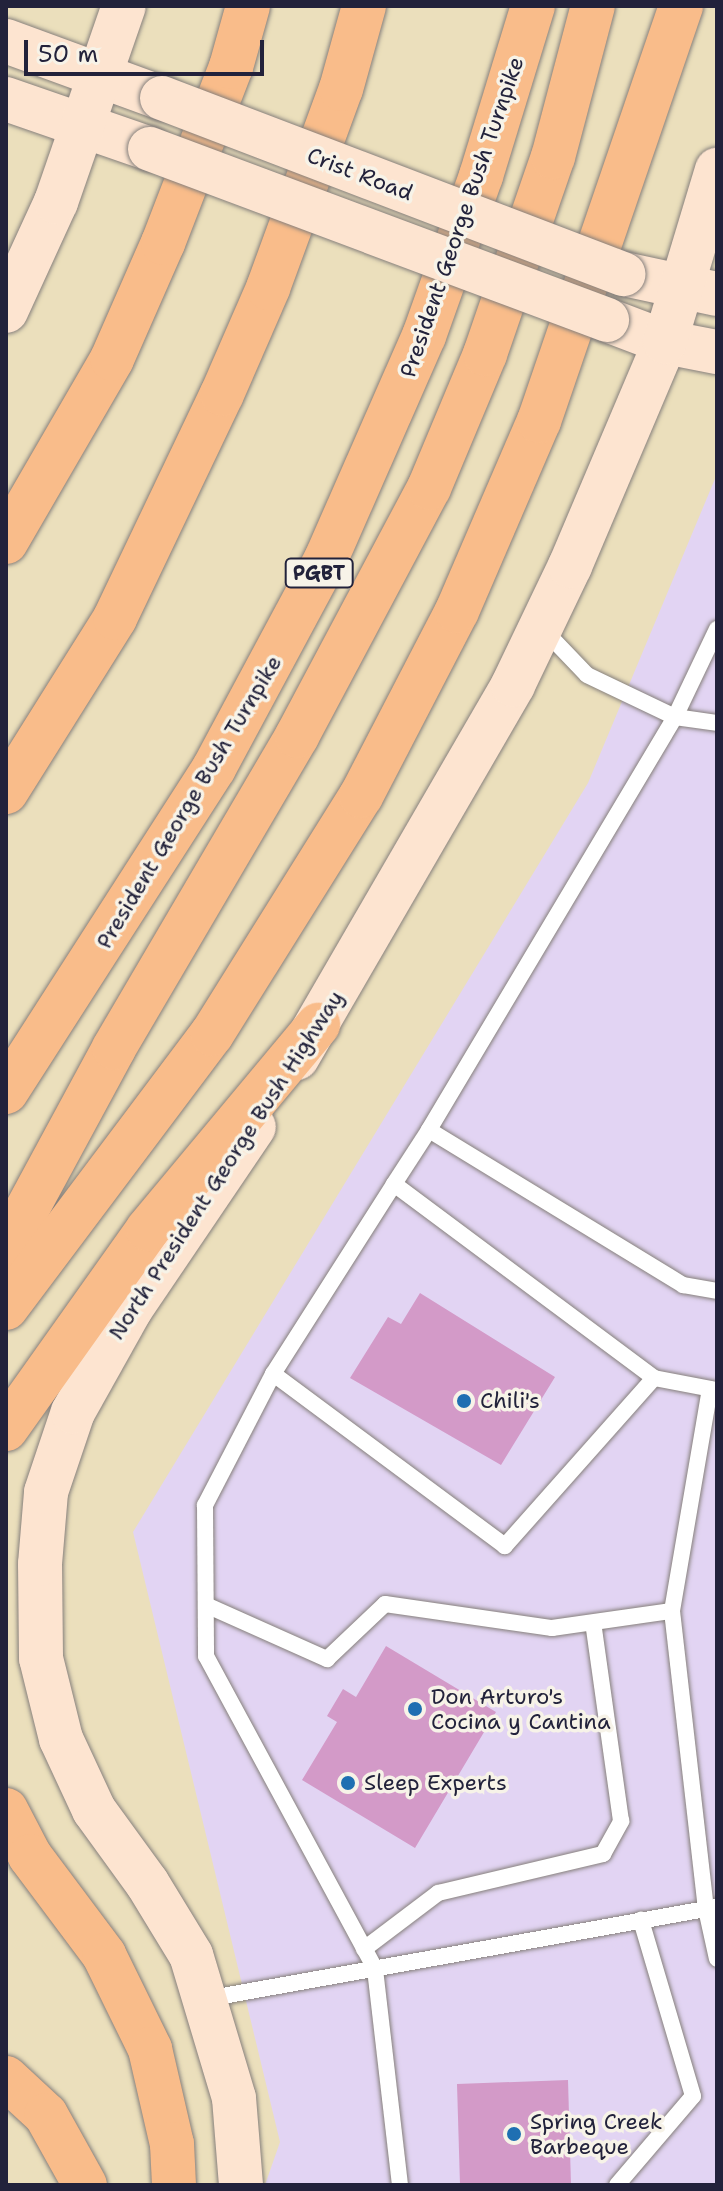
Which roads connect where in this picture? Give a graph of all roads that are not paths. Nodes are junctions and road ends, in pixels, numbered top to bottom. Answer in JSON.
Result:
{"nodes":[{"id":1,"x":124,"y":6,"type":"edge"},
{"id":2,"x":248,"y":6,"type":"edge"},
{"id":3,"x":364,"y":6,"type":"edge"},
{"id":4,"x":533,"y":6,"type":"edge"},
{"id":5,"x":593,"y":6,"type":"edge"},
{"id":6,"x":681,"y":6,"type":"edge"},
{"id":7,"x":6,"y":41,"type":"edge"},
{"id":8,"x":101,"y":73,"type":"junction"},
{"id":9,"x":6,"y":99,"type":"edge"},
{"id":10,"x":82,"y":127,"type":"junction"},
{"id":11,"x":717,"y":170,"type":"edge"},
{"id":12,"x":699,"y":291,"type":"edge"},
{"id":13,"x":6,"y":311,"type":"edge"},
{"id":14,"x":665,"y":342,"type":"junction"},
{"id":15,"x":717,"y":352,"type":"edge"},
{"id":16,"x":6,"y":542,"type":"edge"},
{"id":17,"x":541,"y":626,"type":"junction"},
{"id":18,"x":717,"y":629,"type":"edge"},
{"id":19,"x":675,"y":717,"type":"junction"},
{"id":20,"x":717,"y":723,"type":"edge"},
{"id":21,"x":6,"y":792,"type":"edge"},
{"id":22,"x":318,"y":1025,"type":"junction"},
{"id":23,"x":6,"y":1092,"type":"edge"},
{"id":24,"x":429,"y":1130,"type":"junction"},
{"id":25,"x":394,"y":1184,"type":"junction"},
{"id":26,"x":6,"y":1248,"type":"edge"},
{"id":27,"x":717,"y":1291,"type":"edge"},
{"id":28,"x":6,"y":1308,"type":"edge"},
{"id":29,"x":273,"y":1374,"type":"junction"},
{"id":30,"x":654,"y":1378,"type":"junction"},
{"id":31,"x":713,"y":1390,"type":"edge"},
{"id":32,"x":6,"y":1429,"type":"edge"},
{"id":33,"x":206,"y":1605,"type":"junction"},
{"id":34,"x":672,"y":1611,"type":"junction"},
{"id":35,"x":593,"y":1623,"type":"junction"},
{"id":36,"x":6,"y":1810,"type":"edge"},
{"id":37,"x":711,"y":1908,"type":"edge"},
{"id":38,"x":641,"y":1920,"type":"junction"},
{"id":39,"x":364,"y":1949,"type":"junction"},
{"id":40,"x":717,"y":1959,"type":"edge"},
{"id":41,"x":375,"y":1969,"type":"junction"},
{"id":42,"x":204,"y":1999,"type":"junction"},
{"id":43,"x":6,"y":2078,"type":"edge"},
{"id":44,"x":85,"y":2185,"type":"edge"},
{"id":45,"x":174,"y":2185,"type":"edge"},
{"id":46,"x":241,"y":2185,"type":"edge"},
{"id":47,"x":400,"y":2185,"type":"edge"},
{"id":48,"x":617,"y":2185,"type":"edge"}],
"edges":[{"from":1,"to":8,"type":"main road"},
{"from":2,"to":16,"type":"highway"},
{"from":3,"to":21,"type":"highway"},
{"from":4,"to":23,"type":"highway","name":"President George Bush Turnpike","number":"PGBT"},
{"from":5,"to":26,"type":"highway"},
{"from":6,"to":28,"type":"highway"},
{"from":7,"to":8,"type":"main road","name":"Crist Road"},
{"from":8,"to":10,"type":"main road"},
{"from":8,"to":12,"type":"main road","name":"Crist Road","bridge":true},
{"from":9,"to":10,"type":"main road"},
{"from":10,"to":13,"type":"main road"},
{"from":10,"to":14,"type":"main road","bridge":true},
{"from":11,"to":12,"type":"main road","name":"North President George Bush Highway"},
{"from":12,"to":14,"type":"main road","name":"North President George Bush Highway"},
{"from":14,"to":15,"type":"main road"},
{"from":14,"to":17,"type":"main road","name":"North President George Bush Highway"},
{"from":17,"to":19,"type":"lane"},
{"from":17,"to":22,"type":"main road","name":"North President George Bush Highway"},
{"from":18,"to":19,"type":"lane"},
{"from":19,"to":20,"type":"lane"},
{"from":19,"to":24,"type":"lane"},
{"from":22,"to":32,"type":"highway"},
{"from":22,"to":42,"type":"main road","name":"North President George Bush Highway"},
{"from":24,"to":25,"type":"lane"},
{"from":24,"to":27,"type":"lane"},
{"from":25,"to":29,"type":"lane"},
{"from":25,"to":30,"type":"lane"},
{"from":29,"to":30,"type":"lane"},
{"from":29,"to":33,"type":"lane"},
{"from":30,"to":31,"type":"lane"},
{"from":31,"to":34,"type":"lane"},
{"from":33,"to":35,"type":"lane"},
{"from":33,"to":39,"type":"lane"},
{"from":34,"to":35,"type":"lane"},
{"from":34,"to":37,"type":"lane"},
{"from":35,"to":39,"type":"lane"},
{"from":36,"to":45,"type":"highway"},
{"from":37,"to":38,"type":"lane"},
{"from":37,"to":40,"type":"lane"},
{"from":38,"to":41,"type":"lane"},
{"from":38,"to":48,"type":"lane"},
{"from":39,"to":41,"type":"lane"},
{"from":41,"to":42,"type":"lane"},
{"from":41,"to":47,"type":"lane"},
{"from":42,"to":46,"type":"main road","name":"North President George Bush Highway"},
{"from":43,"to":44,"type":"highway"}]}
